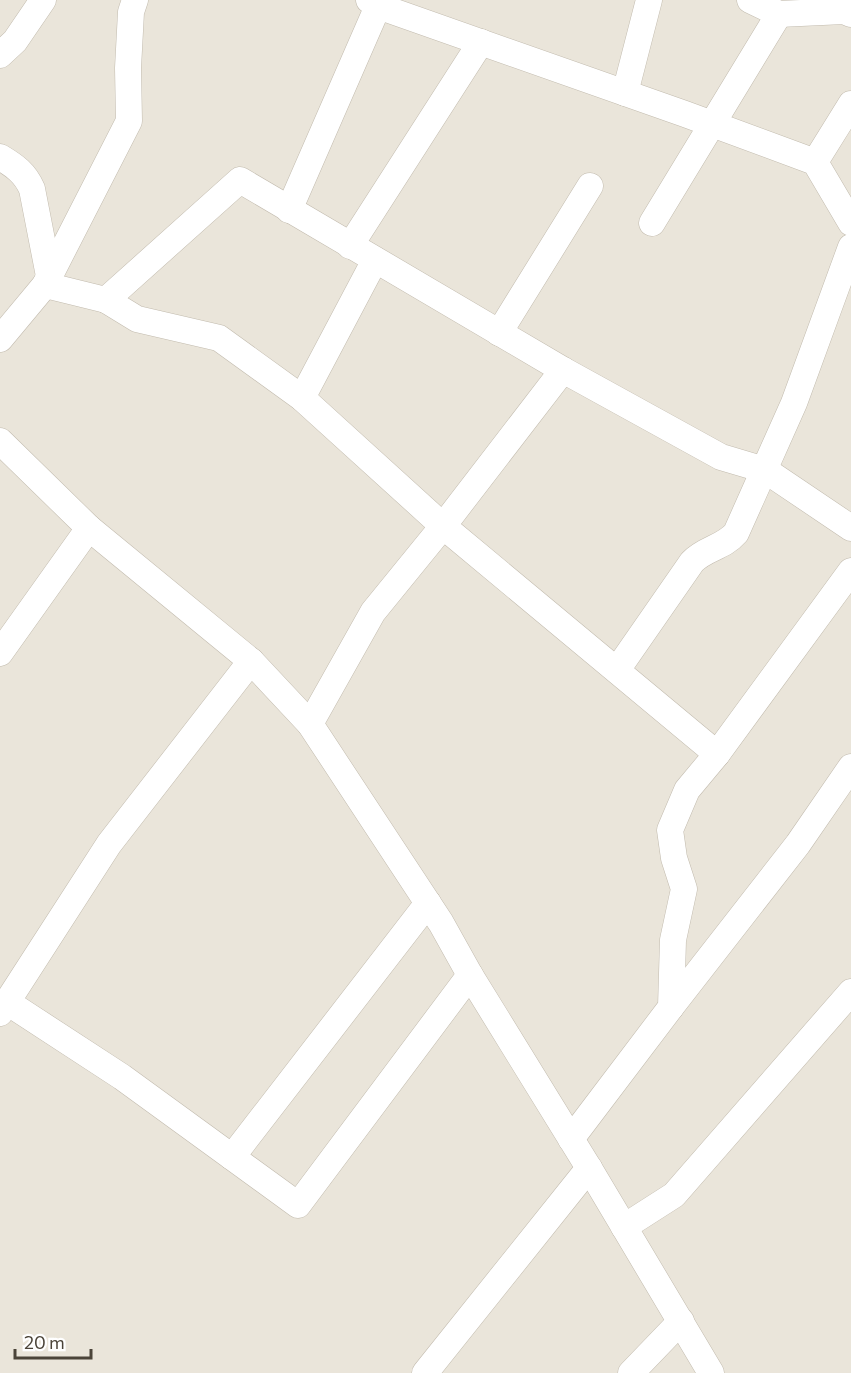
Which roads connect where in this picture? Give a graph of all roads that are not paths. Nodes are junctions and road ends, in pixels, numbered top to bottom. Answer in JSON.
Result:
{"nodes":[{"id":1,"x":43,"y":0,"type":"edge"},
{"id":2,"x":649,"y":0,"type":"edge"},
{"id":3,"x":750,"y":0,"type":"edge"},
{"id":4,"x":374,"y":3,"type":"edge"},
{"id":5,"x":127,"y":4,"type":"edge"},
{"id":6,"x":779,"y":14,"type":"junction"},
{"id":7,"x":851,"y":14,"type":"edge"},
{"id":8,"x":480,"y":42,"type":"junction"},
{"id":9,"x":0,"y":55,"type":"edge"},
{"id":10,"x":625,"y":93,"type":"junction"},
{"id":11,"x":851,"y":104,"type":"edge"},
{"id":12,"x":713,"y":124,"type":"junction"},
{"id":13,"x":0,"y":157,"type":"edge"},
{"id":14,"x":814,"y":162,"type":"junction"},
{"id":15,"x":590,"y":186,"type":"dead end"},
{"id":16,"x":288,"y":210,"type":"junction"},
{"id":17,"x":652,"y":223,"type":"dead end"},
{"id":18,"x":851,"y":223,"type":"edge"},
{"id":19,"x":350,"y":246,"type":"junction"},
{"id":20,"x":851,"y":247,"type":"edge"},
{"id":21,"x":375,"y":260,"type":"junction"},
{"id":22,"x":47,"y":280,"type":"junction"},
{"id":23,"x":843,"y":289,"type":"edge"},
{"id":24,"x":106,"y":300,"type":"junction"},
{"id":25,"x":499,"y":333,"type":"junction"},
{"id":26,"x":0,"y":339,"type":"edge"},
{"id":27,"x":563,"y":370,"type":"junction"},
{"id":28,"x":302,"y":398,"type":"junction"},
{"id":29,"x":0,"y":441,"type":"edge"},
{"id":30,"x":765,"y":470,"type":"junction"},
{"id":31,"x":443,"y":526,"type":"junction"},
{"id":32,"x":89,"y":528,"type":"junction"},
{"id":33,"x":851,"y":528,"type":"edge"},
{"id":34,"x":851,"y":571,"type":"edge"},
{"id":35,"x":0,"y":653,"type":"edge"},
{"id":36,"x":251,"y":662,"type":"junction"},
{"id":37,"x":617,"y":670,"type":"junction"},
{"id":38,"x":310,"y":724,"type":"junction"},
{"id":39,"x":717,"y":754,"type":"junction"},
{"id":40,"x":851,"y":767,"type":"edge"},
{"id":41,"x":428,"y":903,"type":"junction"},
{"id":42,"x":470,"y":975,"type":"junction"},
{"id":43,"x":851,"y":992,"type":"edge"},
{"id":44,"x":671,"y":1007,"type":"junction"},
{"id":45,"x":3,"y":1008,"type":"edge"},
{"id":46,"x":571,"y":1139,"type":"junction"},
{"id":47,"x":232,"y":1157,"type":"junction"},
{"id":48,"x":589,"y":1168,"type":"junction"},
{"id":49,"x":624,"y":1227,"type":"junction"},
{"id":50,"x":681,"y":1321,"type":"junction"},
{"id":51,"x":425,"y":1373,"type":"edge"},
{"id":52,"x":631,"y":1373,"type":"edge"},
{"id":53,"x":711,"y":1373,"type":"edge"}],
"edges":[{"from":1,"to":9,"type":"street"},
{"from":2,"to":10,"type":"street"},
{"from":3,"to":6,"type":"street"},
{"from":4,"to":8,"type":"street"},
{"from":4,"to":16,"type":"street"},
{"from":5,"to":22,"type":"street"},
{"from":6,"to":7,"type":"street"},
{"from":6,"to":12,"type":"street"},
{"from":8,"to":10,"type":"street"},
{"from":8,"to":19,"type":"street"},
{"from":10,"to":12,"type":"street"},
{"from":11,"to":14,"type":"street"},
{"from":12,"to":14,"type":"street"},
{"from":12,"to":17,"type":"street"},
{"from":13,"to":22,"type":"street"},
{"from":14,"to":18,"type":"street"},
{"from":15,"to":25,"type":"street"},
{"from":16,"to":19,"type":"street"},
{"from":16,"to":24,"type":"street"},
{"from":19,"to":21,"type":"street"},
{"from":20,"to":23,"type":"street"},
{"from":21,"to":25,"type":"street"},
{"from":21,"to":28,"type":"street"},
{"from":22,"to":24,"type":"street"},
{"from":22,"to":26,"type":"street"},
{"from":23,"to":30,"type":"street"},
{"from":24,"to":28,"type":"street"},
{"from":25,"to":27,"type":"street"},
{"from":27,"to":30,"type":"street"},
{"from":27,"to":31,"type":"street"},
{"from":28,"to":31,"type":"street"},
{"from":29,"to":32,"type":"street"},
{"from":30,"to":33,"type":"street"},
{"from":30,"to":37,"type":"street"},
{"from":31,"to":37,"type":"street"},
{"from":31,"to":38,"type":"street"},
{"from":32,"to":35,"type":"street"},
{"from":32,"to":36,"type":"street"},
{"from":34,"to":39,"type":"street"},
{"from":36,"to":38,"type":"street"},
{"from":36,"to":45,"type":"street"},
{"from":37,"to":39,"type":"street"},
{"from":38,"to":41,"type":"street"},
{"from":39,"to":44,"type":"street"},
{"from":40,"to":44,"type":"street"},
{"from":41,"to":42,"type":"street"},
{"from":41,"to":47,"type":"street"},
{"from":42,"to":46,"type":"street"},
{"from":42,"to":47,"type":"street"},
{"from":43,"to":49,"type":"street"},
{"from":44,"to":46,"type":"street"},
{"from":45,"to":47,"type":"street"},
{"from":46,"to":48,"type":"street"},
{"from":48,"to":49,"type":"street"},
{"from":48,"to":51,"type":"street"},
{"from":49,"to":50,"type":"street"},
{"from":50,"to":52,"type":"street"},
{"from":50,"to":53,"type":"street"}]}
